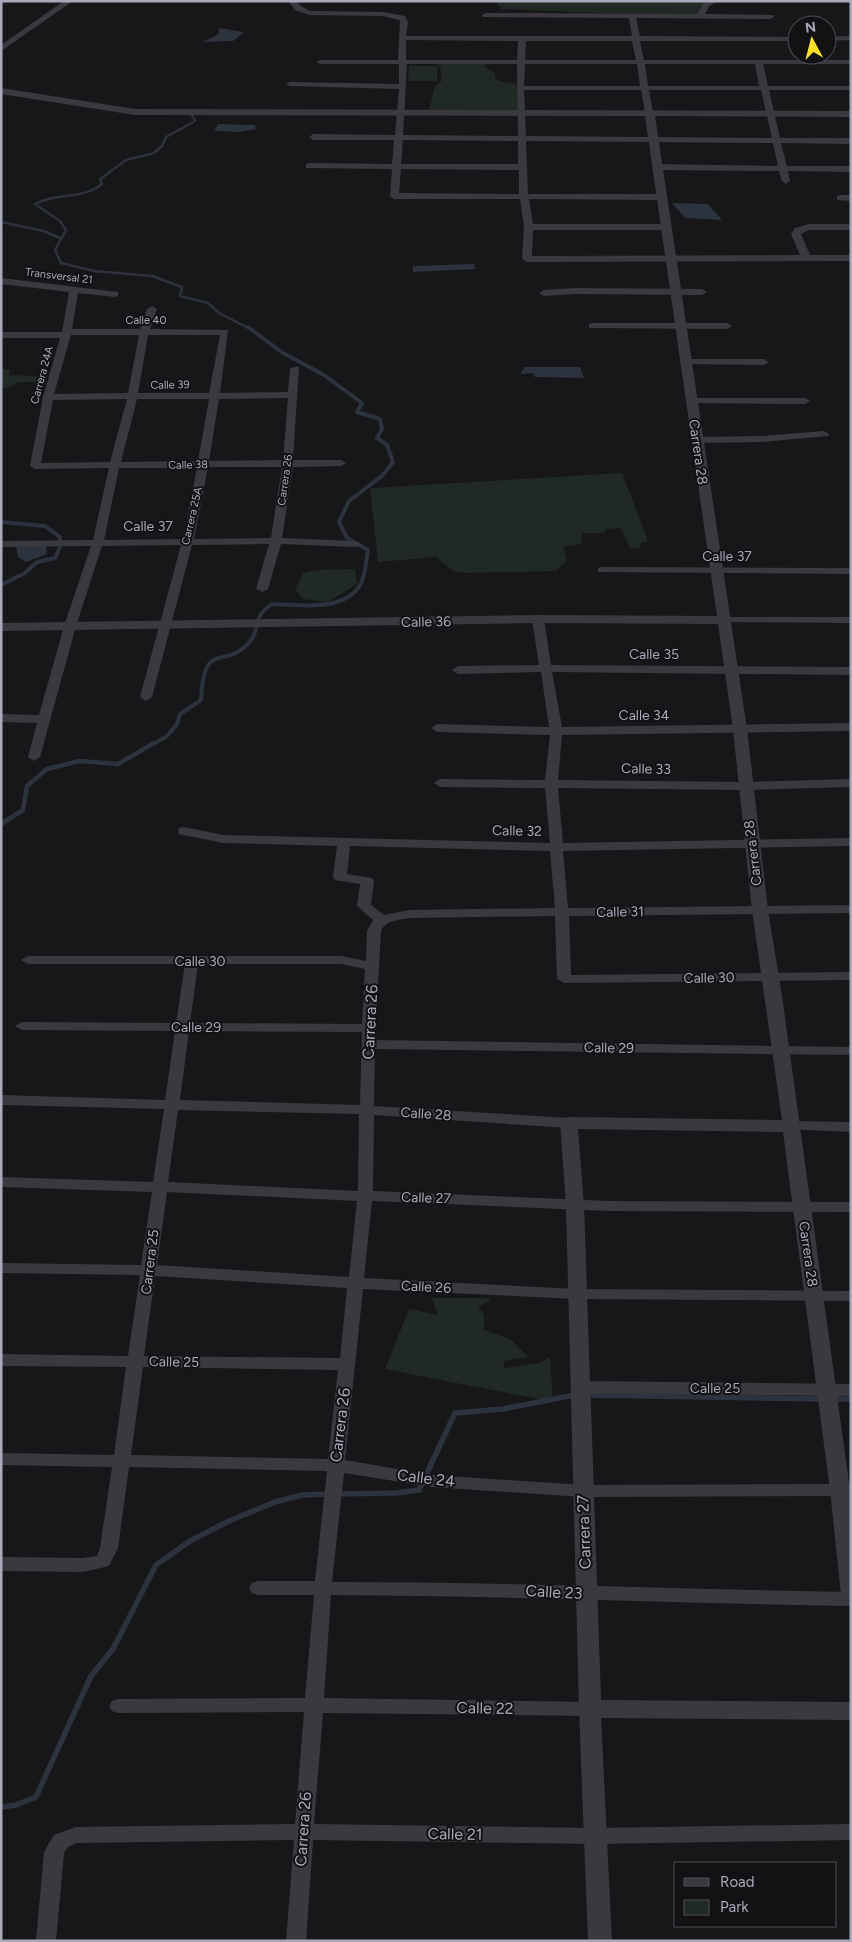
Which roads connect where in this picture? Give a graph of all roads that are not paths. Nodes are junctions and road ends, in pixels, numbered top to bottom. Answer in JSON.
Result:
{"nodes":[{"id":1,"x":69,"y":1,"type":"edge"},
{"id":2,"x":292,"y":1,"type":"edge"},
{"id":3,"x":713,"y":1,"type":"edge"},
{"id":4,"x":486,"y":15,"type":"dead end"},
{"id":5,"x":632,"y":16,"type":"junction"},
{"id":6,"x":700,"y":17,"type":"junction"},
{"id":7,"x":770,"y":17,"type":"dead end"},
{"id":8,"x":402,"y":38,"type":"junction"},
{"id":9,"x":522,"y":38,"type":"junction"},
{"id":10,"x":837,"y":38,"type":"edge"},
{"id":11,"x":851,"y":38,"type":"edge"},
{"id":12,"x":636,"y":39,"type":"junction"},
{"id":13,"x":787,"y":39,"type":"edge"},
{"id":14,"x":1,"y":49,"type":"edge"},
{"id":15,"x":320,"y":62,"type":"dead end"},
{"id":16,"x":402,"y":62,"type":"junction"},
{"id":17,"x":521,"y":62,"type":"junction"},
{"id":18,"x":640,"y":62,"type":"junction"},
{"id":19,"x":758,"y":62,"type":"junction"},
{"id":20,"x":851,"y":62,"type":"edge"},
{"id":21,"x":290,"y":84,"type":"dead end"},
{"id":22,"x":403,"y":87,"type":"junction"},
{"id":23,"x":520,"y":88,"type":"junction"},
{"id":24,"x":645,"y":88,"type":"junction"},
{"id":25,"x":765,"y":88,"type":"junction"},
{"id":26,"x":851,"y":88,"type":"edge"},
{"id":27,"x":1,"y":91,"type":"edge"},
{"id":28,"x":402,"y":112,"type":"junction"},
{"id":29,"x":523,"y":112,"type":"junction"},
{"id":30,"x":649,"y":112,"type":"junction"},
{"id":31,"x":769,"y":114,"type":"junction"},
{"id":32,"x":851,"y":114,"type":"edge"},
{"id":33,"x":313,"y":137,"type":"dead end"},
{"id":34,"x":398,"y":138,"type":"junction"},
{"id":35,"x":523,"y":139,"type":"junction"},
{"id":36,"x":652,"y":139,"type":"junction"},
{"id":37,"x":778,"y":140,"type":"junction"},
{"id":38,"x":851,"y":141,"type":"edge"},
{"id":39,"x":309,"y":166,"type":"dead end"},
{"id":40,"x":397,"y":166,"type":"junction"},
{"id":41,"x":524,"y":167,"type":"junction"},
{"id":42,"x":656,"y":167,"type":"junction"},
{"id":43,"x":784,"y":168,"type":"junction"},
{"id":44,"x":851,"y":169,"type":"edge"},
{"id":45,"x":786,"y":181,"type":"dead end"},
{"id":46,"x":524,"y":196,"type":"junction"},
{"id":47,"x":661,"y":197,"type":"junction"},
{"id":48,"x":840,"y":198,"type":"dead end"},
{"id":49,"x":851,"y":198,"type":"edge"},
{"id":50,"x":529,"y":227,"type":"junction"},
{"id":51,"x":665,"y":227,"type":"junction"},
{"id":52,"x":851,"y":227,"type":"edge"},
{"id":53,"x":670,"y":258,"type":"junction"},
{"id":54,"x":806,"y":258,"type":"junction"},
{"id":55,"x":851,"y":258,"type":"edge"},
{"id":56,"x":1,"y":281,"type":"edge"},
{"id":57,"x":74,"y":290,"type":"junction"},
{"id":58,"x":674,"y":291,"type":"junction"},
{"id":59,"x":702,"y":292,"type":"dead end"},
{"id":60,"x":544,"y":293,"type":"dead end"},
{"id":61,"x":115,"y":294,"type":"dead end"},
{"id":62,"x":152,"y":309,"type":"dead end"},
{"id":63,"x":592,"y":326,"type":"dead end"},
{"id":64,"x":680,"y":326,"type":"junction"},
{"id":65,"x":727,"y":326,"type":"dead end"},
{"id":66,"x":144,"y":332,"type":"junction"},
{"id":67,"x":225,"y":332,"type":"joint"},
{"id":68,"x":66,"y":334,"type":"junction"},
{"id":69,"x":1,"y":335,"type":"edge"},
{"id":70,"x":685,"y":362,"type":"junction"},
{"id":71,"x":764,"y":362,"type":"dead end"},
{"id":72,"x":295,"y":368,"type":"dead end"},
{"id":73,"x":293,"y":395,"type":"junction"},
{"id":74,"x":48,"y":397,"type":"junction"},
{"id":75,"x":212,"y":397,"type":"junction"},
{"id":76,"x":132,"y":398,"type":"junction"},
{"id":77,"x":690,"y":401,"type":"junction"},
{"id":78,"x":805,"y":401,"type":"dead end"},
{"id":79,"x":824,"y":434,"type":"dead end"},
{"id":80,"x":696,"y":440,"type":"junction"},
{"id":81,"x":288,"y":463,"type":"junction"},
{"id":82,"x":341,"y":464,"type":"dead end"},
{"id":83,"x":115,"y":465,"type":"junction"},
{"id":84,"x":202,"y":465,"type":"junction"},
{"id":85,"x":35,"y":466,"type":"joint"},
{"id":86,"x":93,"y":541,"type":"junction"},
{"id":87,"x":186,"y":541,"type":"junction"},
{"id":88,"x":276,"y":541,"type":"junction"},
{"id":89,"x":1,"y":544,"type":"edge"},
{"id":90,"x":355,"y":544,"type":"dead end"},
{"id":91,"x":602,"y":570,"type":"dead end"},
{"id":92,"x":715,"y":571,"type":"junction"},
{"id":93,"x":851,"y":571,"type":"edge"},
{"id":94,"x":262,"y":589,"type":"dead end"},
{"id":95,"x":538,"y":620,"type":"junction"},
{"id":96,"x":722,"y":620,"type":"junction"},
{"id":97,"x":851,"y":620,"type":"edge"},
{"id":98,"x":166,"y":625,"type":"junction"},
{"id":99,"x":70,"y":626,"type":"junction"},
{"id":100,"x":5,"y":627,"type":"edge"},
{"id":101,"x":545,"y":668,"type":"junction"},
{"id":102,"x":458,"y":670,"type":"dead end"},
{"id":103,"x":730,"y":670,"type":"junction"},
{"id":104,"x":851,"y":671,"type":"edge"},
{"id":105,"x":146,"y":697,"type":"dead end"},
{"id":106,"x":1,"y":718,"type":"edge"},
{"id":107,"x":43,"y":718,"type":"junction"},
{"id":108,"x":851,"y":727,"type":"edge"},
{"id":109,"x":437,"y":728,"type":"dead end"},
{"id":110,"x":740,"y":729,"type":"junction"},
{"id":111,"x":556,"y":730,"type":"junction"},
{"id":112,"x":34,"y":757,"type":"dead end"},
{"id":113,"x":440,"y":783,"type":"dead end"},
{"id":114,"x":551,"y":783,"type":"junction"},
{"id":115,"x":851,"y":783,"type":"edge"},
{"id":116,"x":746,"y":786,"type":"junction"},
{"id":117,"x":184,"y":831,"type":"dead end"},
{"id":118,"x":344,"y":842,"type":"junction"},
{"id":119,"x":851,"y":842,"type":"edge"},
{"id":120,"x":752,"y":844,"type":"junction"},
{"id":121,"x":557,"y":847,"type":"junction"},
{"id":122,"x":851,"y":909,"type":"edge"},
{"id":123,"x":760,"y":910,"type":"junction"},
{"id":124,"x":562,"y":913,"type":"junction"},
{"id":125,"x":385,"y":919,"type":"junction"},
{"id":126,"x":28,"y":960,"type":"dead end"},
{"id":127,"x":192,"y":961,"type":"junction"},
{"id":128,"x":372,"y":966,"type":"junction"},
{"id":129,"x":771,"y":976,"type":"junction"},
{"id":130,"x":851,"y":976,"type":"edge"},
{"id":131,"x":22,"y":1026,"type":"dead end"},
{"id":132,"x":182,"y":1027,"type":"junction"},
{"id":133,"x":368,"y":1036,"type":"junction"},
{"id":134,"x":781,"y":1051,"type":"junction"},
{"id":135,"x":851,"y":1051,"type":"edge"},
{"id":136,"x":1,"y":1100,"type":"edge"},
{"id":137,"x":173,"y":1106,"type":"junction"},
{"id":138,"x":368,"y":1110,"type":"junction"},
{"id":139,"x":569,"y":1123,"type":"junction"},
{"id":140,"x":790,"y":1126,"type":"junction"},
{"id":141,"x":851,"y":1127,"type":"edge"},
{"id":142,"x":1,"y":1182,"type":"edge"},
{"id":143,"x":159,"y":1185,"type":"junction"},
{"id":144,"x":365,"y":1197,"type":"junction"},
{"id":145,"x":575,"y":1205,"type":"junction"},
{"id":146,"x":802,"y":1205,"type":"junction"},
{"id":147,"x":851,"y":1207,"type":"edge"},
{"id":148,"x":1,"y":1268,"type":"edge"},
{"id":149,"x":150,"y":1270,"type":"junction"},
{"id":150,"x":357,"y":1283,"type":"junction"},
{"id":151,"x":577,"y":1294,"type":"junction"},
{"id":152,"x":814,"y":1295,"type":"junction"},
{"id":153,"x":851,"y":1296,"type":"edge"},
{"id":154,"x":1,"y":1360,"type":"edge"},
{"id":155,"x":137,"y":1361,"type":"junction"},
{"id":156,"x":347,"y":1364,"type":"junction"},
{"id":157,"x":580,"y":1387,"type":"junction"},
{"id":158,"x":826,"y":1389,"type":"junction"},
{"id":159,"x":851,"y":1390,"type":"edge"},
{"id":160,"x":1,"y":1459,"type":"edge"},
{"id":161,"x":121,"y":1462,"type":"junction"},
{"id":162,"x":336,"y":1465,"type":"junction"},
{"id":163,"x":845,"y":1490,"type":"edge"},
{"id":164,"x":583,"y":1491,"type":"junction"},
{"id":165,"x":1,"y":1564,"type":"edge"},
{"id":166,"x":258,"y":1588,"type":"dead end"},
{"id":167,"x":323,"y":1588,"type":"junction"},
{"id":168,"x":586,"y":1594,"type":"junction"},
{"id":169,"x":851,"y":1595,"type":"edge"},
{"id":170,"x":851,"y":1599,"type":"edge"},
{"id":171,"x":312,"y":1705,"type":"junction"},
{"id":172,"x":118,"y":1706,"type":"dead end"},
{"id":173,"x":590,"y":1709,"type":"junction"},
{"id":174,"x":851,"y":1711,"type":"edge"},
{"id":175,"x":303,"y":1832,"type":"junction"},
{"id":176,"x":851,"y":1832,"type":"edge"},
{"id":177,"x":595,"y":1836,"type":"junction"},
{"id":178,"x":46,"y":1941,"type":"edge"},
{"id":179,"x":296,"y":1941,"type":"edge"},
{"id":180,"x":600,"y":1941,"type":"edge"}],
"edges":[{"from":1,"to":14,"type":"street"},
{"from":2,"to":8,"type":"street"},
{"from":3,"to":6,"type":"street"},
{"from":4,"to":5,"type":"street"},
{"from":5,"to":6,"type":"street"},
{"from":5,"to":12,"type":"street"},
{"from":6,"to":7,"type":"street"},
{"from":8,"to":9,"type":"street"},
{"from":8,"to":16,"type":"street"},
{"from":9,"to":12,"type":"street"},
{"from":9,"to":17,"type":"street"},
{"from":10,"to":11,"type":"street"},
{"from":12,"to":13,"type":"street"},
{"from":12,"to":18,"type":"street"},
{"from":15,"to":16,"type":"street"},
{"from":16,"to":17,"type":"street"},
{"from":16,"to":22,"type":"street"},
{"from":17,"to":18,"type":"street"},
{"from":17,"to":23,"type":"street"},
{"from":18,"to":19,"type":"street"},
{"from":18,"to":24,"type":"street"},
{"from":19,"to":20,"type":"street"},
{"from":19,"to":25,"type":"street"},
{"from":21,"to":22,"type":"street"},
{"from":22,"to":28,"type":"street"},
{"from":23,"to":24,"type":"street"},
{"from":23,"to":29,"type":"street"},
{"from":24,"to":25,"type":"street"},
{"from":24,"to":30,"type":"street"},
{"from":25,"to":26,"type":"street"},
{"from":25,"to":31,"type":"street"},
{"from":27,"to":28,"type":"street"},
{"from":28,"to":29,"type":"street"},
{"from":28,"to":34,"type":"street"},
{"from":29,"to":30,"type":"street"},
{"from":29,"to":35,"type":"street"},
{"from":30,"to":31,"type":"street"},
{"from":30,"to":36,"type":"street","name":"Carrera 28"},
{"from":31,"to":32,"type":"street"},
{"from":31,"to":37,"type":"street"},
{"from":33,"to":34,"type":"street"},
{"from":34,"to":35,"type":"street"},
{"from":34,"to":40,"type":"street"},
{"from":35,"to":36,"type":"street"},
{"from":35,"to":41,"type":"street"},
{"from":36,"to":37,"type":"street"},
{"from":36,"to":42,"type":"street","name":"Carrera 28"},
{"from":37,"to":38,"type":"street"},
{"from":37,"to":43,"type":"street"},
{"from":39,"to":40,"type":"street"},
{"from":40,"to":41,"type":"street"},
{"from":40,"to":46,"type":"street"},
{"from":41,"to":46,"type":"street"},
{"from":42,"to":43,"type":"street"},
{"from":42,"to":47,"type":"street","name":"Carrera 28"},
{"from":43,"to":44,"type":"street"},
{"from":43,"to":45,"type":"street"},
{"from":46,"to":47,"type":"street"},
{"from":46,"to":50,"type":"street"},
{"from":47,"to":51,"type":"street","name":"Carrera 28"},
{"from":48,"to":49,"type":"street"},
{"from":50,"to":51,"type":"street"},
{"from":50,"to":53,"type":"street"},
{"from":51,"to":53,"type":"street","name":"Carrera 28"},
{"from":52,"to":54,"type":"street"},
{"from":53,"to":54,"type":"street"},
{"from":53,"to":58,"type":"street","name":"Carrera 28"},
{"from":54,"to":55,"type":"street"},
{"from":56,"to":57,"type":"street","name":"Transversal 21"},
{"from":57,"to":61,"type":"street","name":"Transversal 21"},
{"from":57,"to":68,"type":"street","name":"Carrera 24A"},
{"from":58,"to":59,"type":"street"},
{"from":58,"to":60,"type":"street"},
{"from":58,"to":64,"type":"street","name":"Carrera 28"},
{"from":62,"to":66,"type":"street"},
{"from":63,"to":64,"type":"street"},
{"from":64,"to":65,"type":"street"},
{"from":64,"to":70,"type":"street","name":"Carrera 28"},
{"from":66,"to":67,"type":"street","name":"Calle 40"},
{"from":66,"to":68,"type":"street","name":"Calle 40"},
{"from":66,"to":76,"type":"street"},
{"from":67,"to":75,"type":"street","name":"Carrera 25A"},
{"from":68,"to":69,"type":"street","name":"Calle 40"},
{"from":68,"to":74,"type":"street","name":"Carrera 24A"},
{"from":70,"to":71,"type":"street"},
{"from":70,"to":77,"type":"street","name":"Carrera 28"},
{"from":72,"to":73,"type":"street","name":"Carrera 26"},
{"from":73,"to":75,"type":"street","name":"Calle 39"},
{"from":73,"to":81,"type":"street","name":"Carrera 26"},
{"from":74,"to":76,"type":"street","name":"Calle 39"},
{"from":74,"to":85,"type":"street","name":"Carrera 24A"},
{"from":75,"to":76,"type":"street","name":"Calle 39"},
{"from":75,"to":84,"type":"street","name":"Carrera 25A"},
{"from":76,"to":83,"type":"street"},
{"from":77,"to":78,"type":"street"},
{"from":77,"to":80,"type":"street","name":"Carrera 28"},
{"from":79,"to":80,"type":"street"},
{"from":80,"to":92,"type":"street","name":"Carrera 28"},
{"from":81,"to":82,"type":"street","name":"Calle 38"},
{"from":81,"to":84,"type":"street","name":"Calle 38"},
{"from":81,"to":88,"type":"street","name":"Carrera 26"},
{"from":83,"to":84,"type":"street","name":"Calle 38"},
{"from":83,"to":85,"type":"street","name":"Calle 38"},
{"from":83,"to":86,"type":"street"},
{"from":84,"to":87,"type":"street","name":"Carrera 25A"},
{"from":86,"to":87,"type":"street","name":"Calle 37"},
{"from":86,"to":89,"type":"street","name":"Calle 37"},
{"from":86,"to":99,"type":"street"},
{"from":87,"to":88,"type":"street","name":"Calle 37"},
{"from":87,"to":98,"type":"street","name":"Carrera 25A"},
{"from":88,"to":90,"type":"street","name":"Calle 37"},
{"from":88,"to":94,"type":"street","name":"Carrera 26"},
{"from":91,"to":92,"type":"street","name":"Calle 37"},
{"from":92,"to":93,"type":"street","name":"Calle 37"},
{"from":92,"to":96,"type":"street","name":"Carrera 28"},
{"from":95,"to":96,"type":"street","name":"Calle 36"},
{"from":95,"to":98,"type":"street","name":"Calle 36"},
{"from":95,"to":101,"type":"street"},
{"from":96,"to":97,"type":"street","name":"Calle 36"},
{"from":96,"to":103,"type":"street","name":"Carrera 28"},
{"from":98,"to":99,"type":"street","name":"Calle 36"},
{"from":98,"to":105,"type":"street","name":"Carrera 25A"},
{"from":99,"to":100,"type":"street","name":"Calle 36"},
{"from":99,"to":107,"type":"street"},
{"from":101,"to":102,"type":"street","name":"Calle 35"},
{"from":101,"to":103,"type":"street","name":"Calle 35"},
{"from":101,"to":111,"type":"street"},
{"from":103,"to":104,"type":"street","name":"Calle 35"},
{"from":103,"to":110,"type":"street","name":"Carrera 28"},
{"from":106,"to":107,"type":"street"},
{"from":107,"to":112,"type":"street"},
{"from":108,"to":110,"type":"street","name":"Calle 34"},
{"from":109,"to":111,"type":"street","name":"Calle 34"},
{"from":110,"to":111,"type":"street","name":"Calle 34"},
{"from":110,"to":116,"type":"street","name":"Carrera 28"},
{"from":111,"to":114,"type":"street"},
{"from":113,"to":114,"type":"street","name":"Calle 33"},
{"from":114,"to":116,"type":"street","name":"Calle 33"},
{"from":114,"to":121,"type":"street"},
{"from":115,"to":116,"type":"street","name":"Calle 33"},
{"from":116,"to":120,"type":"street","name":"Carrera 28"},
{"from":117,"to":118,"type":"street","name":"Calle 32"},
{"from":118,"to":121,"type":"street","name":"Calle 32"},
{"from":118,"to":125,"type":"street"},
{"from":119,"to":120,"type":"street","name":"Calle 32"},
{"from":120,"to":121,"type":"street","name":"Calle 32"},
{"from":120,"to":123,"type":"street","name":"Carrera 28"},
{"from":121,"to":124,"type":"street"},
{"from":122,"to":123,"type":"street","name":"Calle 31"},
{"from":123,"to":124,"type":"street","name":"Calle 31"},
{"from":123,"to":129,"type":"street","name":"Carrera 28"},
{"from":124,"to":125,"type":"street","name":"Calle 31"},
{"from":124,"to":129,"type":"street","name":"Calle 30"},
{"from":125,"to":128,"type":"street","name":"Carrera 26"},
{"from":126,"to":127,"type":"street","name":"Calle 30"},
{"from":127,"to":128,"type":"street","name":"Calle 30"},
{"from":127,"to":132,"type":"street","name":"Carrera 25"},
{"from":128,"to":133,"type":"street","name":"Carrera 26"},
{"from":129,"to":130,"type":"street","name":"Calle 30"},
{"from":129,"to":134,"type":"street","name":"Carrera 28"},
{"from":131,"to":132,"type":"street","name":"Calle 29"},
{"from":132,"to":133,"type":"street","name":"Calle 29"},
{"from":132,"to":137,"type":"street","name":"Carrera 25"},
{"from":133,"to":134,"type":"street","name":"Calle 29"},
{"from":133,"to":138,"type":"street","name":"Carrera 26"},
{"from":134,"to":135,"type":"street","name":"Calle 29"},
{"from":134,"to":140,"type":"street","name":"Carrera 28"},
{"from":136,"to":137,"type":"street","name":"Calle 28"},
{"from":137,"to":138,"type":"street","name":"Calle 28"},
{"from":137,"to":143,"type":"street","name":"Carrera 25"},
{"from":138,"to":139,"type":"street","name":"Calle 28"},
{"from":138,"to":144,"type":"street","name":"Carrera 26"},
{"from":139,"to":140,"type":"street","name":"Calle 28"},
{"from":139,"to":145,"type":"street","name":"Carrera 27"},
{"from":140,"to":141,"type":"street","name":"Calle 28"},
{"from":140,"to":146,"type":"street","name":"Carrera 28"},
{"from":142,"to":143,"type":"street","name":"Calle 27"},
{"from":143,"to":144,"type":"street","name":"Calle 27"},
{"from":143,"to":149,"type":"street","name":"Carrera 25"},
{"from":144,"to":145,"type":"street","name":"Calle 27"},
{"from":144,"to":150,"type":"street","name":"Carrera 26"},
{"from":145,"to":146,"type":"street","name":"Calle 27"},
{"from":145,"to":151,"type":"street","name":"Carrera 27"},
{"from":146,"to":147,"type":"street","name":"Calle 27"},
{"from":146,"to":152,"type":"street","name":"Carrera 28"},
{"from":148,"to":149,"type":"street","name":"Calle 26"},
{"from":149,"to":150,"type":"street","name":"Calle 26"},
{"from":149,"to":155,"type":"street","name":"Carrera 25"},
{"from":150,"to":151,"type":"street","name":"Calle 26"},
{"from":150,"to":156,"type":"street","name":"Carrera 26"},
{"from":151,"to":152,"type":"street","name":"Calle 26"},
{"from":151,"to":157,"type":"street","name":"Carrera 27"},
{"from":152,"to":153,"type":"street","name":"Calle 26"},
{"from":152,"to":158,"type":"street","name":"Carrera 28"},
{"from":154,"to":155,"type":"street","name":"Calle 25"},
{"from":155,"to":156,"type":"street","name":"Calle 25"},
{"from":155,"to":161,"type":"street","name":"Carrera 25"},
{"from":156,"to":162,"type":"street","name":"Carrera 26"},
{"from":157,"to":158,"type":"street","name":"Calle 25"},
{"from":157,"to":164,"type":"street","name":"Carrera 27"},
{"from":158,"to":159,"type":"street","name":"Calle 25"},
{"from":158,"to":163,"type":"street","name":"Carrera 28"},
{"from":160,"to":161,"type":"street","name":"Calle 24"},
{"from":161,"to":162,"type":"street","name":"Calle 24"},
{"from":161,"to":165,"type":"street","name":"Carrera 25"},
{"from":162,"to":164,"type":"street","name":"Calle 24"},
{"from":162,"to":167,"type":"street","name":"Carrera 26"},
{"from":163,"to":164,"type":"street","name":"Calle 24"},
{"from":163,"to":169,"type":"street","name":"Carrera 28"},
{"from":164,"to":168,"type":"street","name":"Carrera 27"},
{"from":166,"to":167,"type":"street","name":"Calle 23"},
{"from":167,"to":168,"type":"street","name":"Calle 23"},
{"from":167,"to":171,"type":"street","name":"Carrera 26"},
{"from":168,"to":170,"type":"street","name":"Calle 23"},
{"from":168,"to":173,"type":"street","name":"Carrera 27"},
{"from":171,"to":172,"type":"street","name":"Calle 22"},
{"from":171,"to":173,"type":"street","name":"Calle 22"},
{"from":171,"to":175,"type":"street","name":"Carrera 26"},
{"from":173,"to":174,"type":"street","name":"Calle 22"},
{"from":173,"to":177,"type":"street","name":"Carrera 27"},
{"from":175,"to":177,"type":"street","name":"Calle 21"},
{"from":175,"to":178,"type":"street","name":"Calle 21"},
{"from":175,"to":179,"type":"street","name":"Carrera 26"},
{"from":176,"to":177,"type":"street","name":"Calle 21"},
{"from":177,"to":180,"type":"street","name":"Carrera 27"}]}
